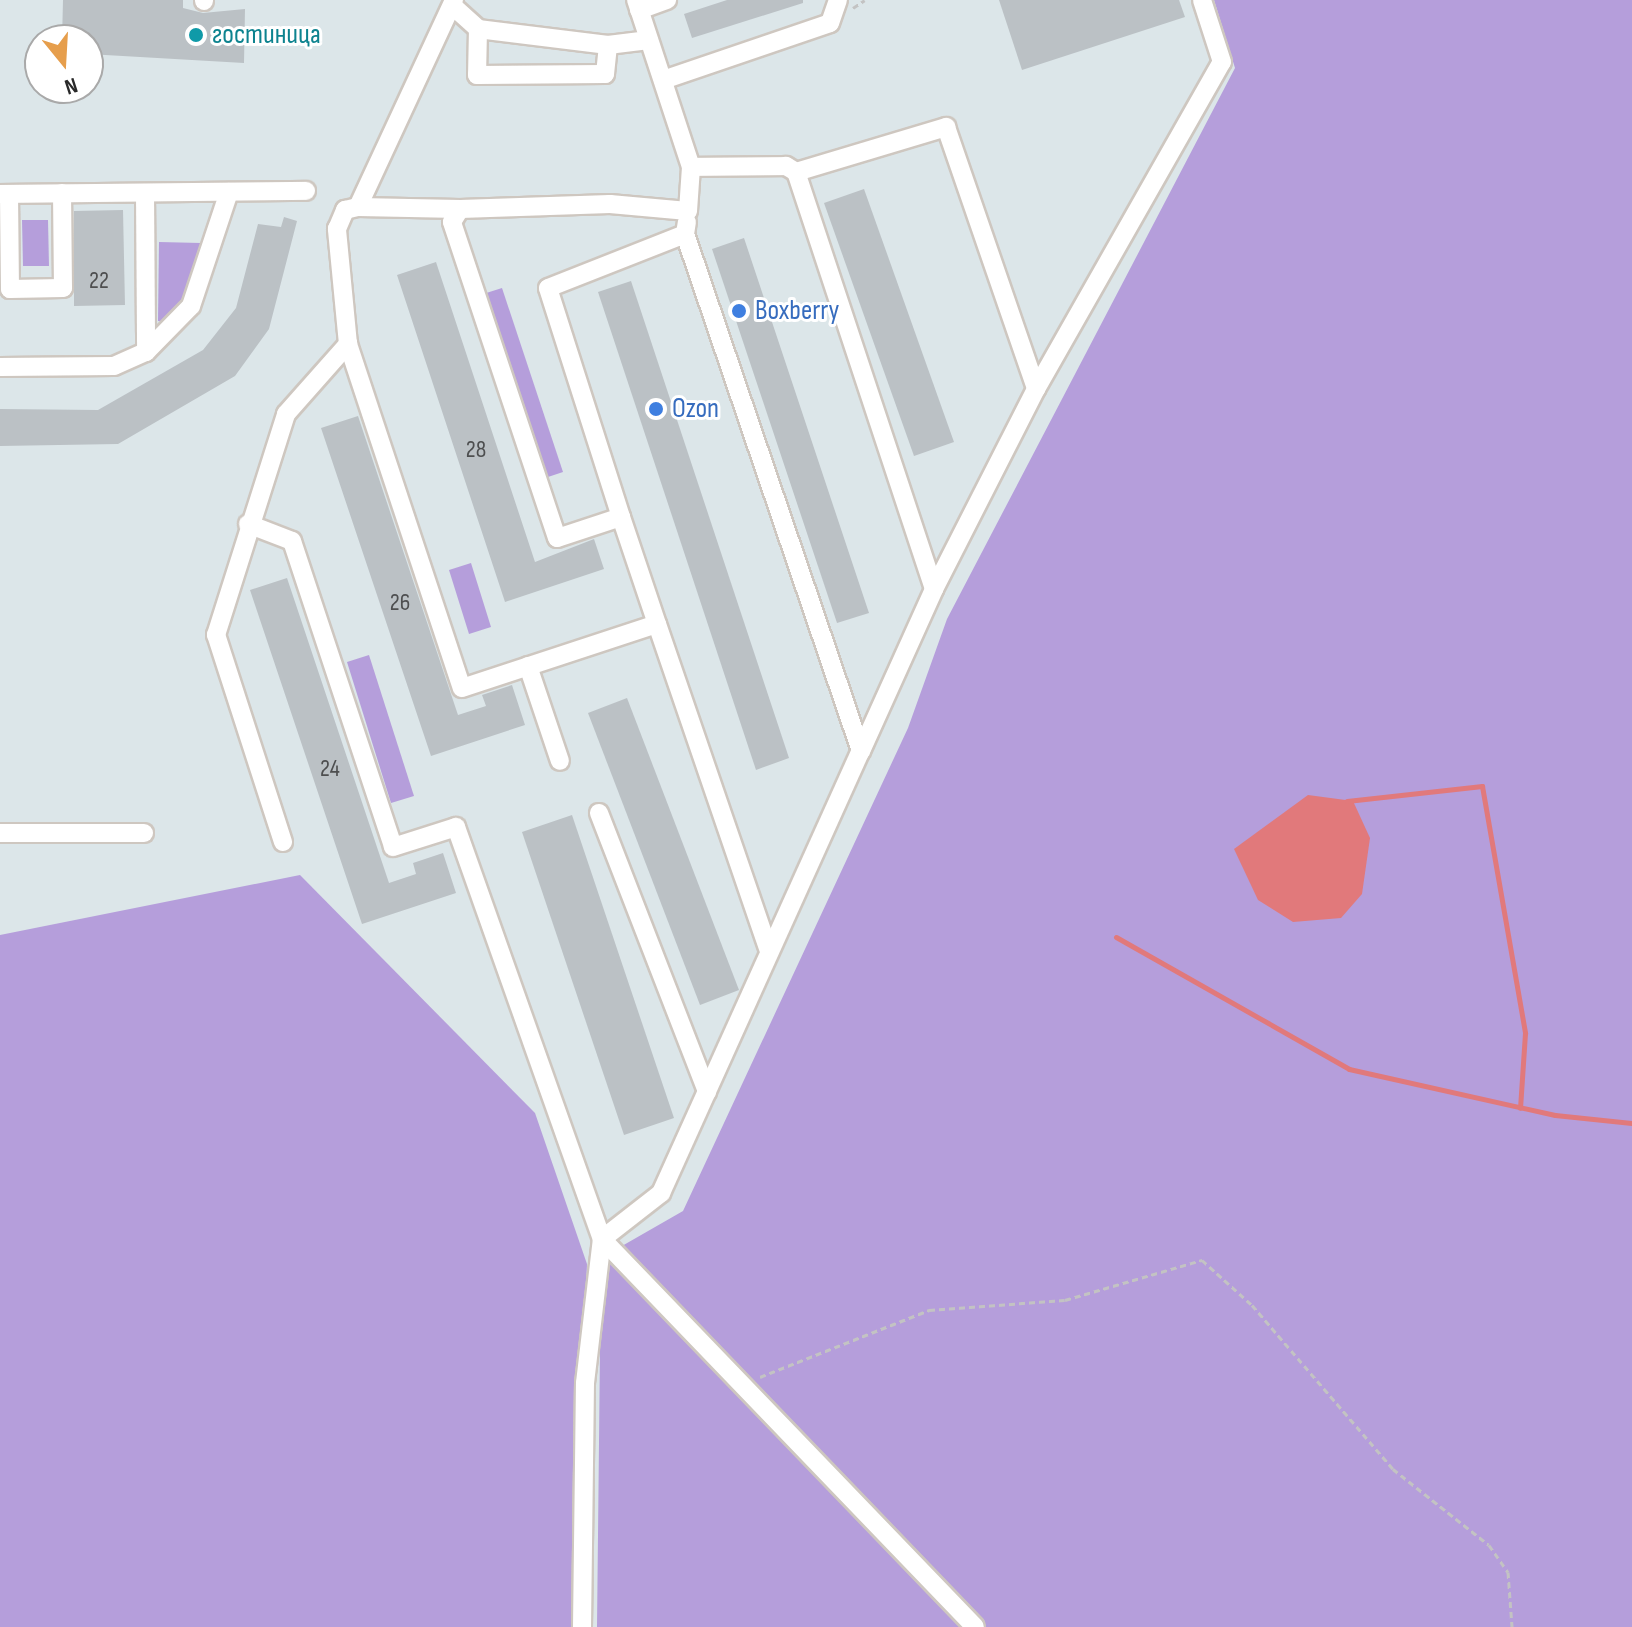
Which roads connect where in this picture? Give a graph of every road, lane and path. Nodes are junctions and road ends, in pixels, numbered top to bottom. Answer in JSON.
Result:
{"nodes":[{"id":1,"x":667,"y":0,"type":"edge"},
{"id":2,"x":838,"y":0,"type":"edge"},
{"id":3,"x":1202,"y":0,"type":"edge"},
{"id":4,"x":454,"y":4,"type":"edge"},
{"id":5,"x":638,"y":5,"type":"edge"},
{"id":6,"x":478,"y":29,"type":"junction"},
{"id":7,"x":649,"y":40,"type":"junction"},
{"id":8,"x":608,"y":45,"type":"junction"},
{"id":9,"x":663,"y":80,"type":"junction"},
{"id":10,"x":691,"y":167,"type":"junction"},
{"id":11,"x":796,"y":172,"type":"junction"},
{"id":12,"x":306,"y":191,"type":"dead end"},
{"id":13,"x":229,"y":192,"type":"junction"},
{"id":14,"x":62,"y":193,"type":"junction"},
{"id":15,"x":145,"y":193,"type":"junction"},
{"id":16,"x":4,"y":194,"type":"edge"},
{"id":17,"x":358,"y":207,"type":"junction"},
{"id":18,"x":460,"y":209,"type":"junction"},
{"id":19,"x":688,"y":211,"type":"junction"},
{"id":20,"x":685,"y":234,"type":"junction"},
{"id":21,"x":348,"y":344,"type":"junction"},
{"id":22,"x":146,"y":352,"type":"junction"},
{"id":23,"x":0,"y":367,"type":"edge"},
{"id":24,"x":1036,"y":389,"type":"junction"},
{"id":25,"x":621,"y":517,"type":"junction"},
{"id":26,"x":248,"y":524,"type":"junction"},
{"id":27,"x":934,"y":589,"type":"junction"},
{"id":28,"x":657,"y":624,"type":"junction"},
{"id":29,"x":528,"y":666,"type":"junction"},
{"id":30,"x":861,"y":751,"type":"junction"},
{"id":31,"x":560,"y":761,"type":"dead end"},
{"id":32,"x":599,"y":813,"type":"dead end"},
{"id":33,"x":0,"y":833,"type":"edge"},
{"id":34,"x":144,"y":833,"type":"dead end"},
{"id":35,"x":283,"y":842,"type":"dead end"},
{"id":36,"x":768,"y":949,"type":"junction"},
{"id":37,"x":707,"y":1092,"type":"junction"},
{"id":38,"x":602,"y":1239,"type":"junction"},
{"id":39,"x":742,"y":1384,"type":"junction"},
{"id":40,"x":582,"y":1627,"type":"edge"},
{"id":41,"x":975,"y":1627,"type":"edge"},
{"id":42,"x":1512,"y":1627,"type":"edge"}],
"edges":[{"from":1,"to":5,"type":"lane"},
{"from":2,"to":9,"type":"lane"},
{"from":3,"to":24,"type":"lane"},
{"from":4,"to":6,"type":"lane"},
{"from":4,"to":17,"type":"lane"},
{"from":5,"to":7,"type":"lane"},
{"from":6,"to":8,"type":"lane"},
{"from":6,"to":8,"type":"lane"},
{"from":7,"to":8,"type":"lane"},
{"from":7,"to":9,"type":"lane"},
{"from":9,"to":10,"type":"lane"},
{"from":10,"to":11,"type":"lane"},
{"from":10,"to":19,"type":"lane"},
{"from":11,"to":24,"type":"lane"},
{"from":11,"to":27,"type":"lane"},
{"from":12,"to":13,"type":"lane"},
{"from":13,"to":15,"type":"lane"},
{"from":13,"to":22,"type":"lane"},
{"from":14,"to":15,"type":"lane"},
{"from":14,"to":16,"type":"lane"},
{"from":14,"to":16,"type":"lane"},
{"from":15,"to":22,"type":"lane"},
{"from":17,"to":18,"type":"lane"},
{"from":17,"to":21,"type":"lane"},
{"from":18,"to":19,"type":"lane"},
{"from":18,"to":25,"type":"lane"},
{"from":19,"to":20,"type":"lane"},
{"from":20,"to":25,"type":"lane"},
{"from":20,"to":30,"type":"lane"},
{"from":21,"to":26,"type":"lane"},
{"from":21,"to":29,"type":"lane"},
{"from":22,"to":23,"type":"lane"},
{"from":24,"to":27,"type":"lane"},
{"from":25,"to":28,"type":"lane"},
{"from":26,"to":35,"type":"lane"},
{"from":26,"to":38,"type":"lane"},
{"from":27,"to":30,"type":"lane"},
{"from":28,"to":29,"type":"lane"},
{"from":28,"to":36,"type":"lane"},
{"from":29,"to":31,"type":"lane"},
{"from":30,"to":36,"type":"lane"},
{"from":32,"to":37,"type":"lane"},
{"from":33,"to":34,"type":"lane"},
{"from":36,"to":37,"type":"lane"},
{"from":37,"to":38,"type":"lane"},
{"from":38,"to":39,"type":"lane"},
{"from":38,"to":40,"type":"lane"},
{"from":39,"to":41,"type":"lane"},
{"from":39,"to":42,"type":"path"}]}
